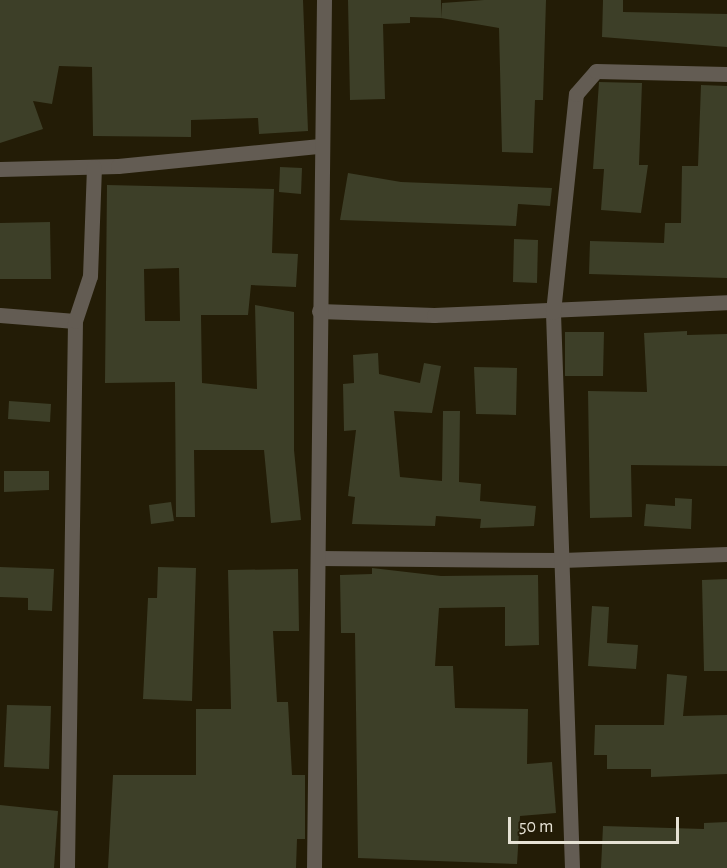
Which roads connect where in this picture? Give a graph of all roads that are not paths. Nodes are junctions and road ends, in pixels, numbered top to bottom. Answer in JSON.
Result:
{"nodes":[{"id":1,"x":324,"y":0,"type":"edge"},
{"id":2,"x":727,"y":74,"type":"edge"},
{"id":3,"x":320,"y":146,"type":"junction"},
{"id":4,"x":94,"y":167,"type":"junction"},
{"id":5,"x":0,"y":170,"type":"edge"},
{"id":6,"x":727,"y":302,"type":"edge"},
{"id":7,"x":319,"y":311,"type":"junction"},
{"id":8,"x":553,"y":312,"type":"junction"},
{"id":9,"x":0,"y":315,"type":"edge"},
{"id":10,"x":75,"y":321,"type":"junction"},
{"id":11,"x":727,"y":554,"type":"edge"},
{"id":12,"x":319,"y":558,"type":"junction"},
{"id":13,"x":562,"y":560,"type":"junction"},
{"id":14,"x":67,"y":868,"type":"edge"},
{"id":15,"x":314,"y":868,"type":"edge"},
{"id":16,"x":572,"y":868,"type":"edge"}],
"edges":[{"from":1,"to":3,"type":"street"},
{"from":2,"to":8,"type":"street"},
{"from":3,"to":4,"type":"street"},
{"from":3,"to":7,"type":"street"},
{"from":4,"to":5,"type":"street"},
{"from":4,"to":10,"type":"street"},
{"from":6,"to":8,"type":"street"},
{"from":7,"to":8,"type":"street"},
{"from":7,"to":12,"type":"street"},
{"from":8,"to":13,"type":"street"},
{"from":9,"to":10,"type":"street"},
{"from":10,"to":14,"type":"street"},
{"from":11,"to":13,"type":"street"},
{"from":12,"to":13,"type":"street"},
{"from":12,"to":15,"type":"street"},
{"from":13,"to":16,"type":"street"}]}
